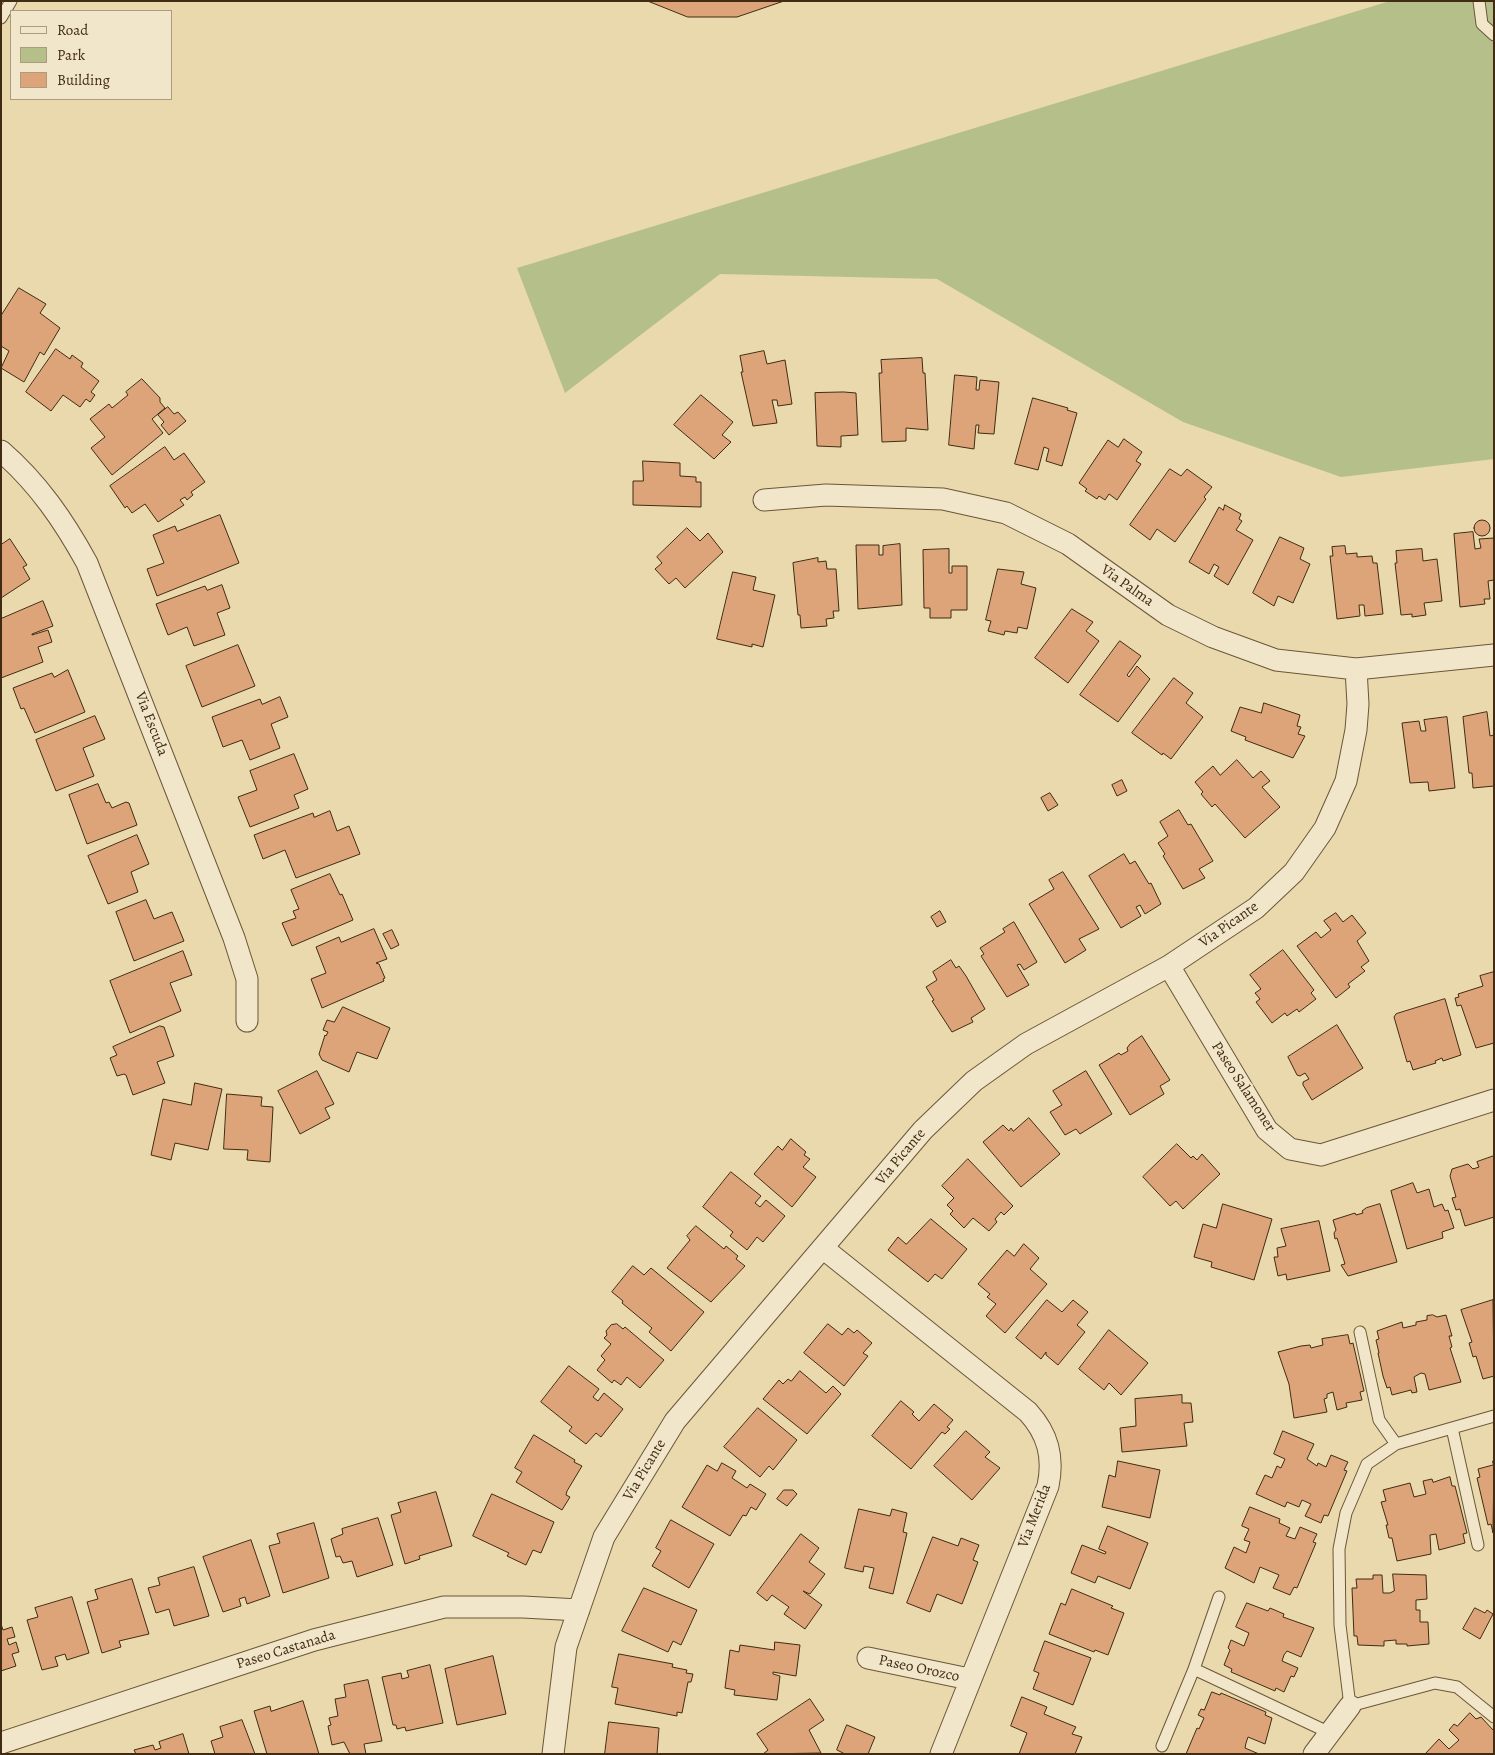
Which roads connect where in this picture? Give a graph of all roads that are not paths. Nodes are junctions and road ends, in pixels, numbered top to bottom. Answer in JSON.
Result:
{"nodes":[{"id":1,"x":11,"y":1,"type":"edge"},
{"id":2,"x":1479,"y":1,"type":"edge"},
{"id":3,"x":1,"y":18,"type":"edge"},
{"id":4,"x":1494,"y":35,"type":"edge"},
{"id":5,"x":1,"y":451,"type":"edge"},
{"id":6,"x":764,"y":500,"type":"dead end"},
{"id":7,"x":1494,"y":655,"type":"edge"},
{"id":8,"x":1356,"y":669,"type":"junction"},
{"id":9,"x":1169,"y":966,"type":"junction"},
{"id":10,"x":247,"y":1021,"type":"dead end"},
{"id":11,"x":1494,"y":1100,"type":"edge"},
{"id":12,"x":824,"y":1249,"type":"junction"},
{"id":13,"x":1360,"y":1332,"type":"dead end"},
{"id":14,"x":1494,"y":1416,"type":"edge"},
{"id":15,"x":1452,"y":1428,"type":"junction"},
{"id":16,"x":1396,"y":1444,"type":"junction"},
{"id":17,"x":1478,"y":1544,"type":"dead end"},
{"id":18,"x":1219,"y":1597,"type":"dead end"},
{"id":19,"x":578,"y":1610,"type":"junction"},
{"id":20,"x":868,"y":1658,"type":"dead end"},
{"id":21,"x":1194,"y":1670,"type":"junction"},
{"id":22,"x":969,"y":1679,"type":"junction"},
{"id":23,"x":1350,"y":1706,"type":"junction"},
{"id":24,"x":1494,"y":1717,"type":"edge"},
{"id":25,"x":1330,"y":1733,"type":"junction"},
{"id":26,"x":1,"y":1743,"type":"edge"},
{"id":27,"x":1162,"y":1746,"type":"dead end"},
{"id":28,"x":553,"y":1754,"type":"edge"},
{"id":29,"x":941,"y":1754,"type":"edge"},
{"id":30,"x":1314,"y":1754,"type":"edge"}],
"edges":[{"from":1,"to":3,"type":"lane"},
{"from":2,"to":4,"type":"lane"},
{"from":5,"to":10,"type":"street","name":"Via Escuda"},
{"from":6,"to":8,"type":"street","name":"Via Palma"},
{"from":7,"to":8,"type":"street","name":"Via Palma"},
{"from":8,"to":9,"type":"street","name":"Via Picante"},
{"from":9,"to":11,"type":"street","name":"Paseo Salamoner"},
{"from":9,"to":12,"type":"street","name":"Via Picante"},
{"from":12,"to":19,"type":"street","name":"Via Picante"},
{"from":12,"to":22,"type":"street","name":"Via Merida"},
{"from":13,"to":16,"type":"lane"},
{"from":14,"to":15,"type":"lane"},
{"from":15,"to":16,"type":"lane"},
{"from":15,"to":17,"type":"lane"},
{"from":16,"to":23,"type":"lane"},
{"from":18,"to":21,"type":"lane"},
{"from":19,"to":26,"type":"street","name":"Paseo Castanada"},
{"from":19,"to":28,"type":"street","name":"Via Picante"},
{"from":20,"to":22,"type":"street","name":"Paseo Orozco"},
{"from":21,"to":25,"type":"lane"},
{"from":21,"to":27,"type":"lane"},
{"from":22,"to":29,"type":"street","name":"Via Merida"},
{"from":23,"to":24,"type":"lane"},
{"from":23,"to":25,"type":"street"},
{"from":25,"to":30,"type":"street"}]}
